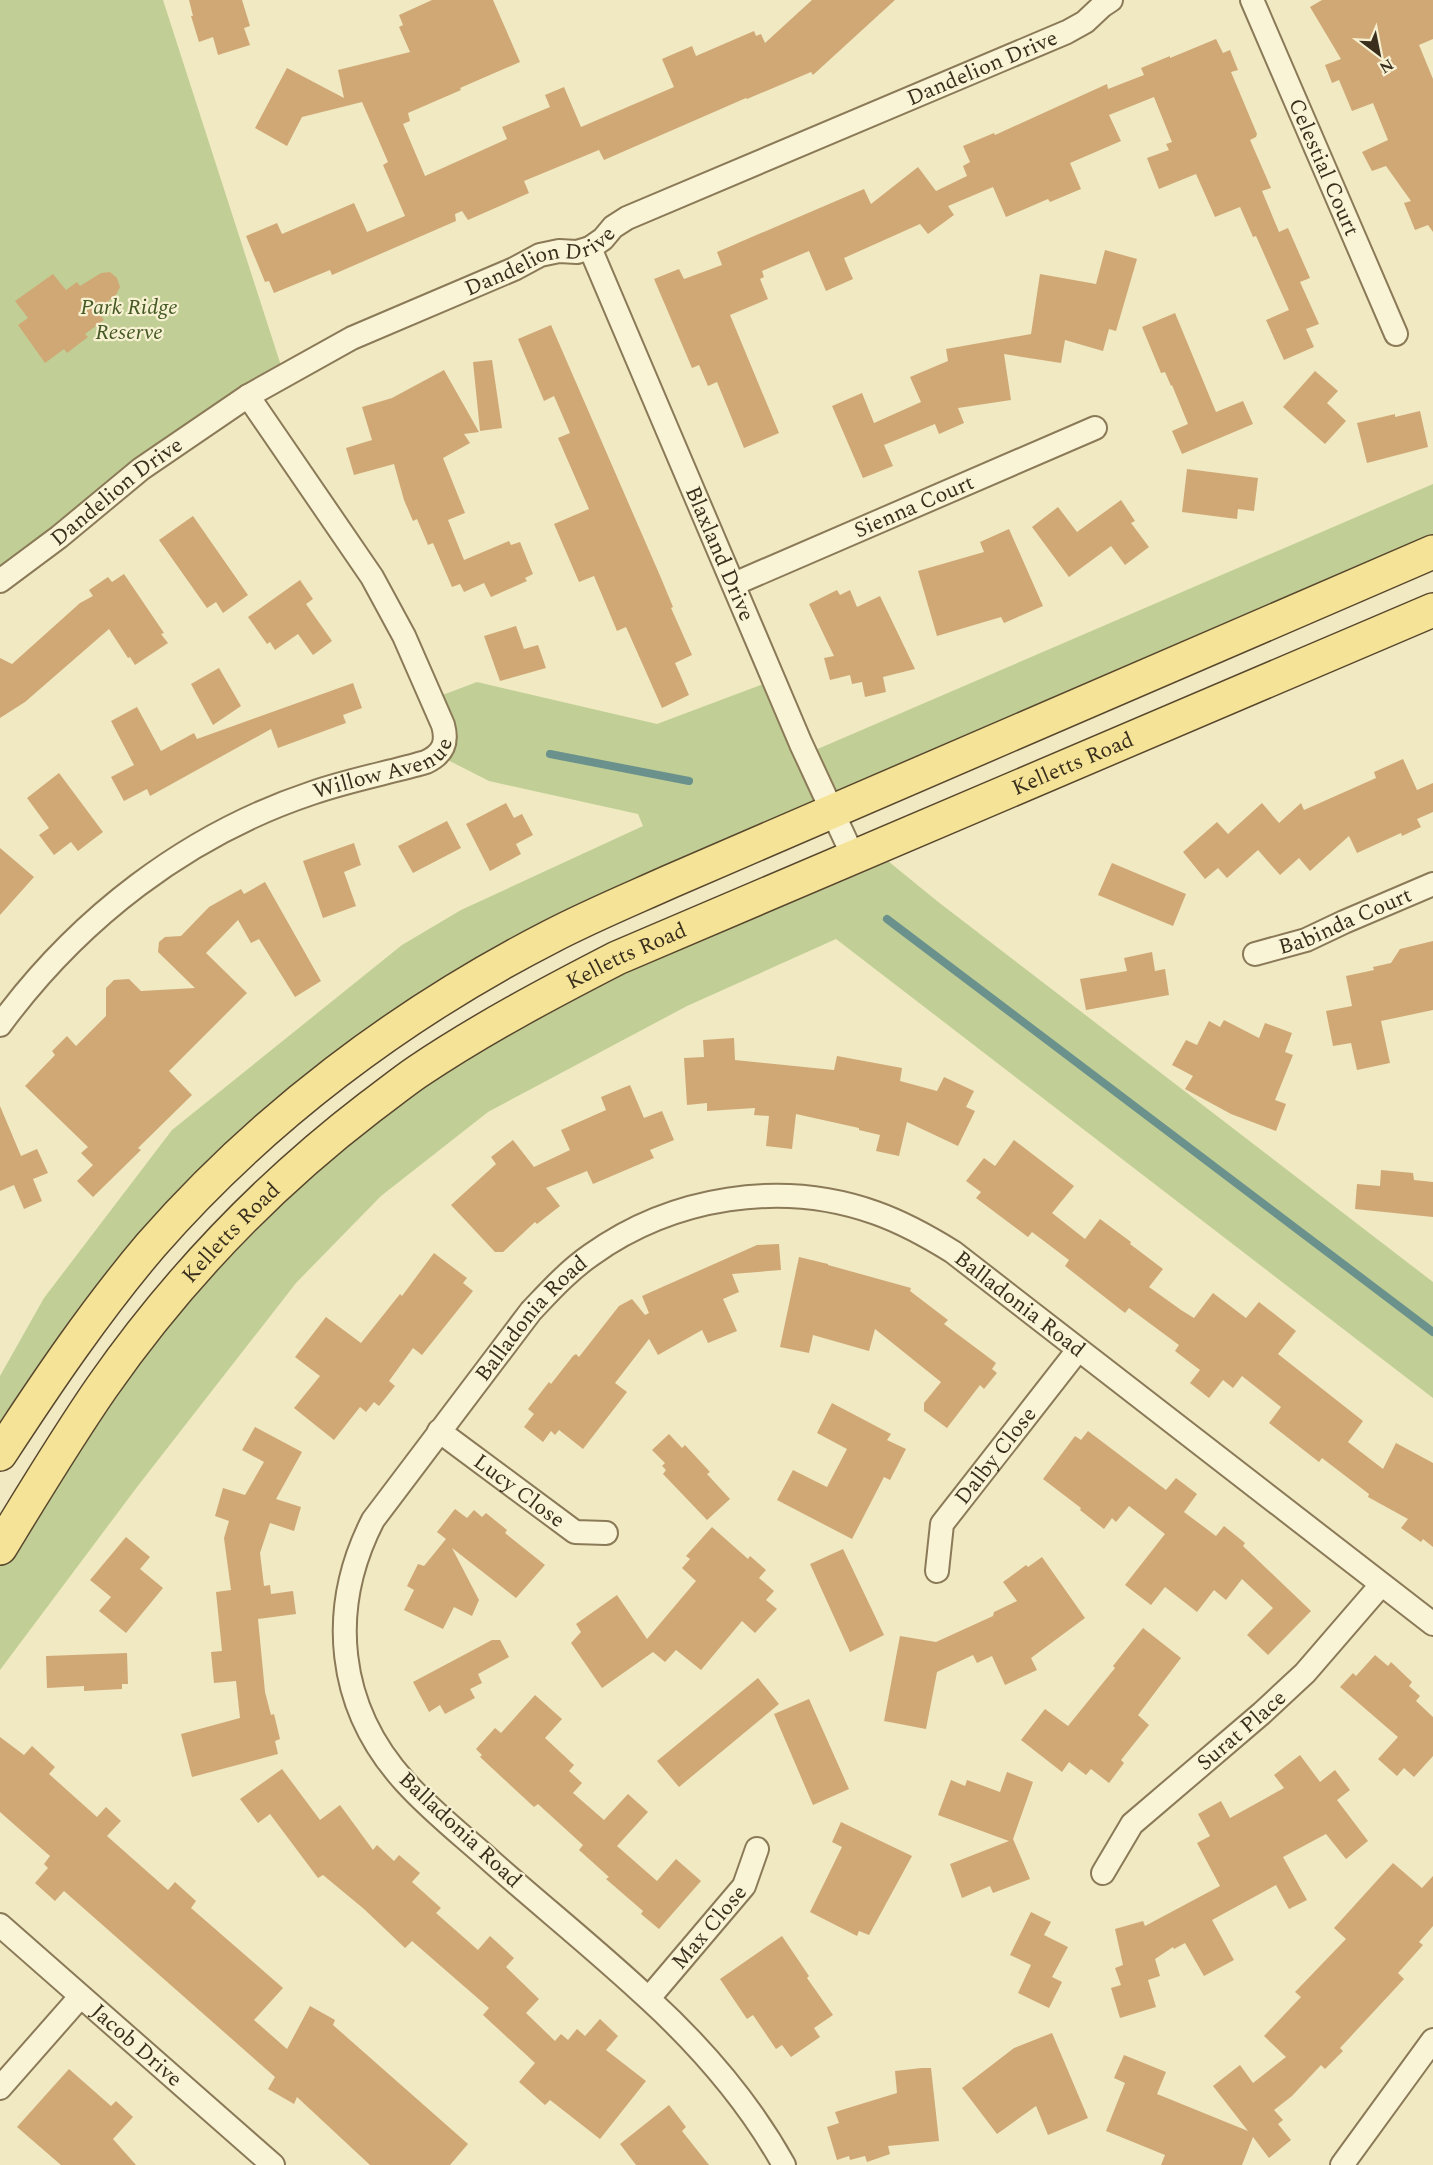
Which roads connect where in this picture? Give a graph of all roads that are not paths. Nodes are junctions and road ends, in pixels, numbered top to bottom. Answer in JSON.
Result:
{"nodes":[{"id":1,"x":1111,"y":0,"type":"edge"},
{"id":2,"x":1252,"y":0,"type":"edge"},
{"id":3,"x":590,"y":248,"type":"junction"},
{"id":4,"x":1396,"y":334,"type":"dead end"},
{"id":5,"x":248,"y":396,"type":"junction"},
{"id":6,"x":1095,"y":428,"type":"dead end"},
{"id":7,"x":1433,"y":552,"type":"edge"},
{"id":8,"x":0,"y":581,"type":"edge"},
{"id":9,"x":734,"y":584,"type":"junction"},
{"id":10,"x":1433,"y":610,"type":"edge"},
{"id":11,"x":832,"y":811,"type":"junction"},
{"id":12,"x":853,"y":856,"type":"junction"},
{"id":13,"x":1433,"y":884,"type":"edge"},
{"id":14,"x":1255,"y":954,"type":"dead end"},
{"id":15,"x":0,"y":1025,"type":"edge"},
{"id":16,"x":1078,"y":1350,"type":"junction"},
{"id":17,"x":439,"y":1431,"type":"junction"},
{"id":18,"x":0,"y":1454,"type":"edge"},
{"id":19,"x":606,"y":1533,"type":"dead end"},
{"id":20,"x":0,"y":1548,"type":"edge"},
{"id":21,"x":937,"y":1571,"type":"dead end"},
{"id":22,"x":1381,"y":1586,"type":"junction"},
{"id":23,"x":1433,"y":1624,"type":"edge"},
{"id":24,"x":757,"y":1849,"type":"dead end"},
{"id":25,"x":1103,"y":1873,"type":"dead end"},
{"id":26,"x":0,"y":1925,"type":"edge"},
{"id":27,"x":80,"y":1997,"type":"junction"},
{"id":28,"x":649,"y":1998,"type":"junction"},
{"id":29,"x":1433,"y":2040,"type":"edge"},
{"id":30,"x":0,"y":2088,"type":"edge"},
{"id":31,"x":273,"y":2165,"type":"edge"},
{"id":32,"x":784,"y":2165,"type":"edge"},
{"id":33,"x":1342,"y":2165,"type":"edge"}],
"edges":[{"from":1,"to":3,"type":"street","name":"Dandelion Drive"},
{"from":2,"to":4,"type":"street","name":"Celestial Court"},
{"from":3,"to":5,"type":"street","name":"Dandelion Drive"},
{"from":3,"to":9,"type":"street","name":"Blaxland Drive"},
{"from":5,"to":8,"type":"street","name":"Dandelion Drive"},
{"from":5,"to":15,"type":"street","name":"Willow Avenue"},
{"from":6,"to":9,"type":"street","name":"Sienna Court"},
{"from":7,"to":11,"type":"main road"},
{"from":9,"to":11,"type":"street","name":"Blaxland Drive"},
{"from":10,"to":12,"type":"main road","name":"Kelletts Road"},
{"from":11,"to":12,"type":"street","name":"Blaxland Drive"},
{"from":11,"to":18,"type":"main road"},
{"from":12,"to":20,"type":"main road","name":"Kelletts Road"},
{"from":13,"to":14,"type":"street","name":"Babinda Court"},
{"from":16,"to":17,"type":"street","name":"Balladonia Road"},
{"from":16,"to":21,"type":"street","name":"Dalby Close"},
{"from":16,"to":22,"type":"street","name":"Balladonia Road"},
{"from":17,"to":19,"type":"street","name":"Lucy Close"},
{"from":17,"to":28,"type":"street","name":"Balladonia Road"},
{"from":22,"to":23,"type":"street","name":"Balladonia Road"},
{"from":22,"to":25,"type":"street","name":"Surat Place"},
{"from":24,"to":28,"type":"street","name":"Max Close"},
{"from":26,"to":27,"type":"street","name":"Jacob Drive"},
{"from":27,"to":30,"type":"street"},
{"from":27,"to":31,"type":"street","name":"Jacob Drive"},
{"from":28,"to":32,"type":"street","name":"Balladonia Road"},
{"from":29,"to":33,"type":"street"}]}
